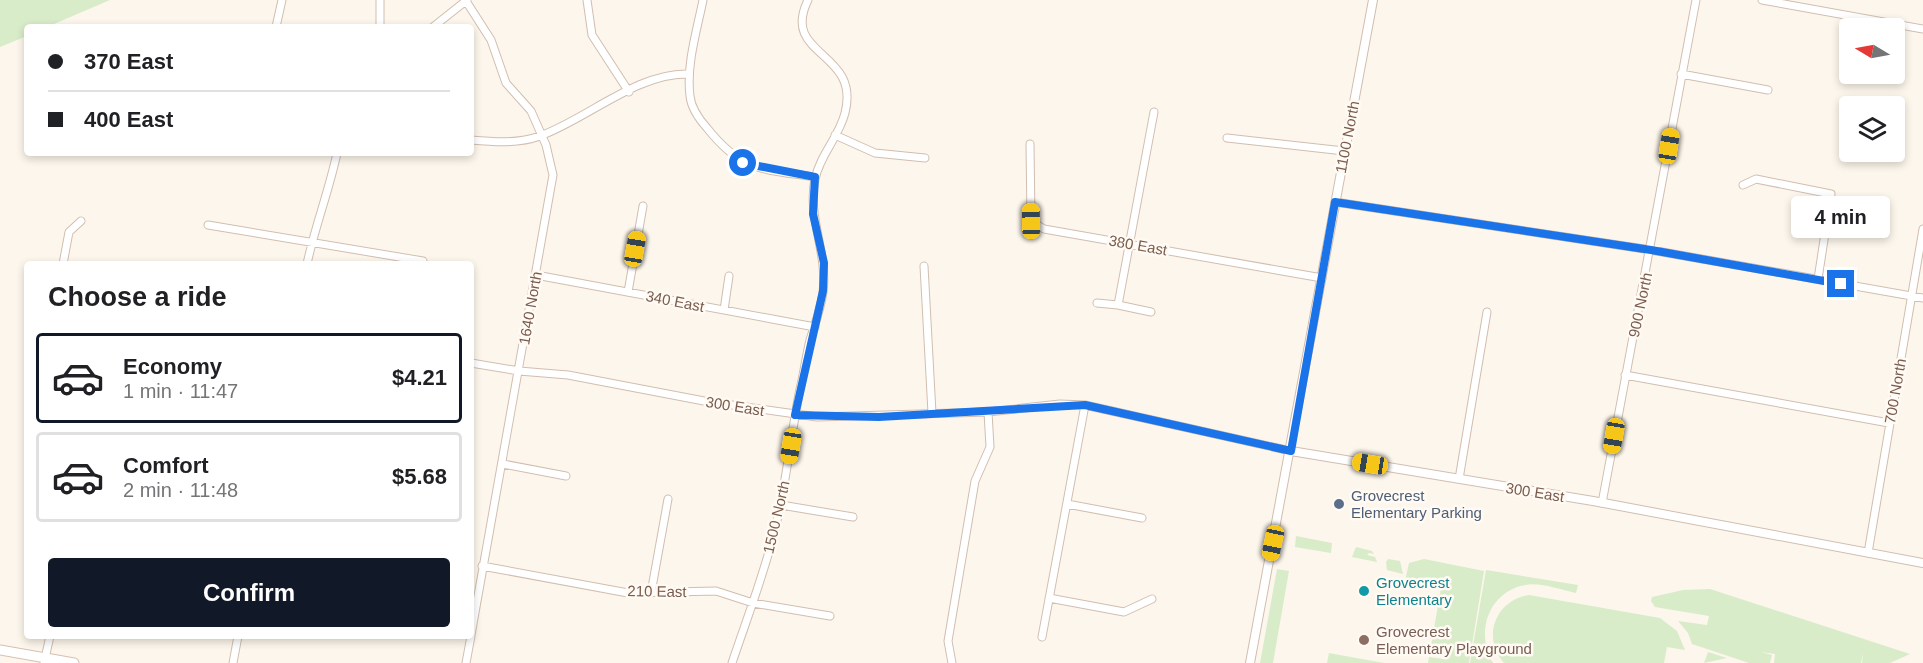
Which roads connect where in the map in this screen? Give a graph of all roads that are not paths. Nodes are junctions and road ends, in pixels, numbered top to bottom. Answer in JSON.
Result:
{"nodes":[{"id":1,"x":282,"y":0,"type":"edge"},
{"id":2,"x":380,"y":0,"type":"edge"},
{"id":3,"x":587,"y":0,"type":"edge"},
{"id":4,"x":703,"y":0,"type":"edge"},
{"id":5,"x":808,"y":0,"type":"edge"},
{"id":6,"x":1373,"y":0,"type":"edge"},
{"id":7,"x":1696,"y":0,"type":"edge"},
{"id":8,"x":1762,"y":0,"type":"edge"},
{"id":9,"x":466,"y":1,"type":"edge"},
{"id":10,"x":277,"y":24,"type":"edge"},
{"id":11,"x":380,"y":24,"type":"edge"},
{"id":12,"x":437,"y":24,"type":"edge"},
{"id":13,"x":1923,"y":29,"type":"edge"},
{"id":14,"x":689,"y":74,"type":"junction"},
{"id":15,"x":1681,"y":74,"type":"junction"},
{"id":16,"x":1768,"y":90,"type":"dead end"},
{"id":17,"x":630,"y":92,"type":"junction"},
{"id":18,"x":1154,"y":112,"type":"dead end"},
{"id":19,"x":835,"y":135,"type":"junction"},
{"id":20,"x":541,"y":136,"type":"junction"},
{"id":21,"x":1227,"y":138,"type":"dead end"},
{"id":22,"x":474,"y":140,"type":"edge"},
{"id":23,"x":1030,"y":144,"type":"dead end"},
{"id":24,"x":1344,"y":151,"type":"junction"},
{"id":25,"x":336,"y":156,"type":"edge"},
{"id":26,"x":925,"y":158,"type":"dead end"},
{"id":27,"x":815,"y":177,"type":"junction"},
{"id":28,"x":1743,"y":186,"type":"dead end"},
{"id":29,"x":1335,"y":202,"type":"junction"},
{"id":30,"x":643,"y":206,"type":"dead end"},
{"id":31,"x":81,"y":221,"type":"dead end"},
{"id":32,"x":208,"y":225,"type":"dead end"},
{"id":33,"x":1923,"y":229,"type":"edge"},
{"id":34,"x":312,"y":241,"type":"junction"},
{"id":35,"x":1130,"y":243,"type":"junction"},
{"id":36,"x":1651,"y":250,"type":"junction"},
{"id":37,"x":64,"y":261,"type":"edge"},
{"id":38,"x":309,"y":261,"type":"edge"},
{"id":39,"x":413,"y":261,"type":"edge"},
{"id":40,"x":924,"y":266,"type":"dead end"},
{"id":41,"x":536,"y":275,"type":"junction"},
{"id":42,"x":729,"y":276,"type":"dead end"},
{"id":43,"x":1322,"y":278,"type":"junction"},
{"id":44,"x":1818,"y":279,"type":"junction"},
{"id":45,"x":628,"y":292,"type":"junction"},
{"id":46,"x":1911,"y":296,"type":"junction"},
{"id":47,"x":1923,"y":298,"type":"edge"},
{"id":48,"x":1097,"y":303,"type":"dead end"},
{"id":49,"x":1118,"y":305,"type":"junction"},
{"id":50,"x":724,"y":310,"type":"junction"},
{"id":51,"x":1151,"y":312,"type":"dead end"},
{"id":52,"x":1487,"y":312,"type":"dead end"},
{"id":53,"x":815,"y":327,"type":"junction"},
{"id":54,"x":474,"y":364,"type":"edge"},
{"id":55,"x":519,"y":371,"type":"junction"},
{"id":56,"x":1625,"y":375,"type":"junction"},
{"id":57,"x":1085,"y":405,"type":"junction"},
{"id":58,"x":988,"y":412,"type":"junction"},
{"id":59,"x":932,"y":413,"type":"junction"},
{"id":60,"x":795,"y":415,"type":"junction"},
{"id":61,"x":1889,"y":423,"type":"junction"},
{"id":62,"x":1291,"y":451,"type":"junction"},
{"id":63,"x":503,"y":464,"type":"junction"},
{"id":64,"x":566,"y":476,"type":"dead end"},
{"id":65,"x":1459,"y":479,"type":"junction"},
{"id":66,"x":668,"y":499,"type":"dead end"},
{"id":67,"x":1602,"y":503,"type":"junction"},
{"id":68,"x":1067,"y":504,"type":"junction"},
{"id":69,"x":781,"y":505,"type":"junction"},
{"id":70,"x":853,"y":517,"type":"dead end"},
{"id":71,"x":1142,"y":518,"type":"dead end"},
{"id":72,"x":1868,"y":553,"type":"junction"},
{"id":73,"x":1923,"y":563,"type":"edge"},
{"id":74,"x":482,"y":566,"type":"junction"},
{"id":75,"x":651,"y":593,"type":"junction"},
{"id":76,"x":1049,"y":598,"type":"junction"},
{"id":77,"x":1152,"y":599,"type":"dead end"},
{"id":78,"x":753,"y":603,"type":"junction"},
{"id":79,"x":474,"y":616,"type":"edge"},
{"id":80,"x":830,"y":616,"type":"dead end"},
{"id":81,"x":1042,"y":637,"type":"dead end"},
{"id":82,"x":49,"y":639,"type":"edge"},
{"id":83,"x":237,"y":639,"type":"edge"},
{"id":84,"x":470,"y":639,"type":"edge"},
{"id":85,"x":0,"y":650,"type":"edge"},
{"id":86,"x":44,"y":661,"type":"edge"},
{"id":87,"x":74,"y":663,"type":"edge"},
{"id":88,"x":233,"y":663,"type":"edge"},
{"id":89,"x":466,"y":663,"type":"edge"},
{"id":90,"x":732,"y":663,"type":"edge"},
{"id":91,"x":952,"y":663,"type":"edge"},
{"id":92,"x":1250,"y":663,"type":"edge"}],
"edges":[{"from":1,"to":10,"type":"street"},
{"from":2,"to":11,"type":"street"},
{"from":3,"to":17,"type":"street"},
{"from":4,"to":14,"type":"street"},
{"from":5,"to":19,"type":"street","name":"1500 North"},
{"from":6,"to":24,"type":"street","name":"1100 North"},
{"from":7,"to":15,"type":"street","name":"900 North"},
{"from":8,"to":13,"type":"street"},
{"from":9,"to":12,"type":"street"},
{"from":9,"to":20,"type":"street","name":"1640 North"},
{"from":14,"to":17,"type":"street"},
{"from":14,"to":27,"type":"street"},
{"from":15,"to":16,"type":"street"},
{"from":15,"to":36,"type":"street","name":"900 North"},
{"from":17,"to":20,"type":"street"},
{"from":18,"to":35,"type":"street"},
{"from":19,"to":26,"type":"street"},
{"from":19,"to":27,"type":"street","name":"1500 North"},
{"from":20,"to":22,"type":"street"},
{"from":20,"to":41,"type":"street","name":"1640 North"},
{"from":21,"to":24,"type":"street"},
{"from":23,"to":35,"type":"street","name":"380 East"},
{"from":24,"to":29,"type":"street","name":"1100 North"},
{"from":25,"to":34,"type":"street"},
{"from":27,"to":53,"type":"street","name":"1500 North"},
{"from":28,"to":44,"type":"street"},
{"from":29,"to":36,"type":"street"},
{"from":29,"to":43,"type":"street","name":"1100 North"},
{"from":30,"to":45,"type":"street"},
{"from":31,"to":37,"type":"street"},
{"from":32,"to":34,"type":"street"},
{"from":33,"to":46,"type":"street","name":"700 North"},
{"from":34,"to":38,"type":"street"},
{"from":34,"to":39,"type":"street"},
{"from":35,"to":43,"type":"street","name":"380 East"},
{"from":35,"to":49,"type":"street"},
{"from":36,"to":44,"type":"street"},
{"from":36,"to":56,"type":"street","name":"900 North"},
{"from":40,"to":59,"type":"street"},
{"from":41,"to":45,"type":"street","name":"340 East"},
{"from":41,"to":55,"type":"street","name":"1640 North"},
{"from":42,"to":50,"type":"street"},
{"from":43,"to":62,"type":"street","name":"1100 North"},
{"from":44,"to":46,"type":"street"},
{"from":45,"to":50,"type":"street","name":"340 East"},
{"from":46,"to":47,"type":"street"},
{"from":46,"to":61,"type":"street","name":"700 North"},
{"from":48,"to":49,"type":"street"},
{"from":49,"to":51,"type":"street"},
{"from":50,"to":53,"type":"street","name":"340 East"},
{"from":52,"to":65,"type":"street"},
{"from":53,"to":60,"type":"street","name":"1500 North"},
{"from":54,"to":55,"type":"street","name":"300 East"},
{"from":55,"to":60,"type":"street","name":"300 East"},
{"from":55,"to":63,"type":"street","name":"1640 North"},
{"from":56,"to":61,"type":"street"},
{"from":56,"to":67,"type":"street","name":"900 North"},
{"from":57,"to":58,"type":"street","name":"300 East"},
{"from":57,"to":62,"type":"street","name":"300 East"},
{"from":57,"to":68,"type":"street"},
{"from":58,"to":59,"type":"street","name":"300 East"},
{"from":58,"to":91,"type":"street"},
{"from":59,"to":60,"type":"street","name":"300 East"},
{"from":60,"to":69,"type":"street","name":"1500 North"},
{"from":61,"to":72,"type":"street","name":"700 North"},
{"from":62,"to":65,"type":"street","name":"300 East"},
{"from":62,"to":92,"type":"street","name":"1100 North"},
{"from":63,"to":64,"type":"street"},
{"from":63,"to":74,"type":"street","name":"1640 North"},
{"from":65,"to":67,"type":"street","name":"300 East"},
{"from":66,"to":75,"type":"street"},
{"from":67,"to":72,"type":"street","name":"300 East"},
{"from":68,"to":71,"type":"street"},
{"from":68,"to":76,"type":"street"},
{"from":69,"to":70,"type":"street"},
{"from":69,"to":78,"type":"street","name":"1500 North"},
{"from":72,"to":73,"type":"street","name":"300 East"},
{"from":74,"to":75,"type":"street","name":"210 East"},
{"from":74,"to":79,"type":"street","name":"1640 North"},
{"from":75,"to":78,"type":"street","name":"210 East"},
{"from":76,"to":77,"type":"street"},
{"from":76,"to":81,"type":"street"},
{"from":78,"to":80,"type":"street","name":"210 East"},
{"from":78,"to":90,"type":"street","name":"1500 North"},
{"from":82,"to":86,"type":"street"},
{"from":83,"to":88,"type":"street"},
{"from":84,"to":89,"type":"street","name":"1640 North"},
{"from":85,"to":86,"type":"main road"},
{"from":86,"to":87,"type":"main road"}]}
